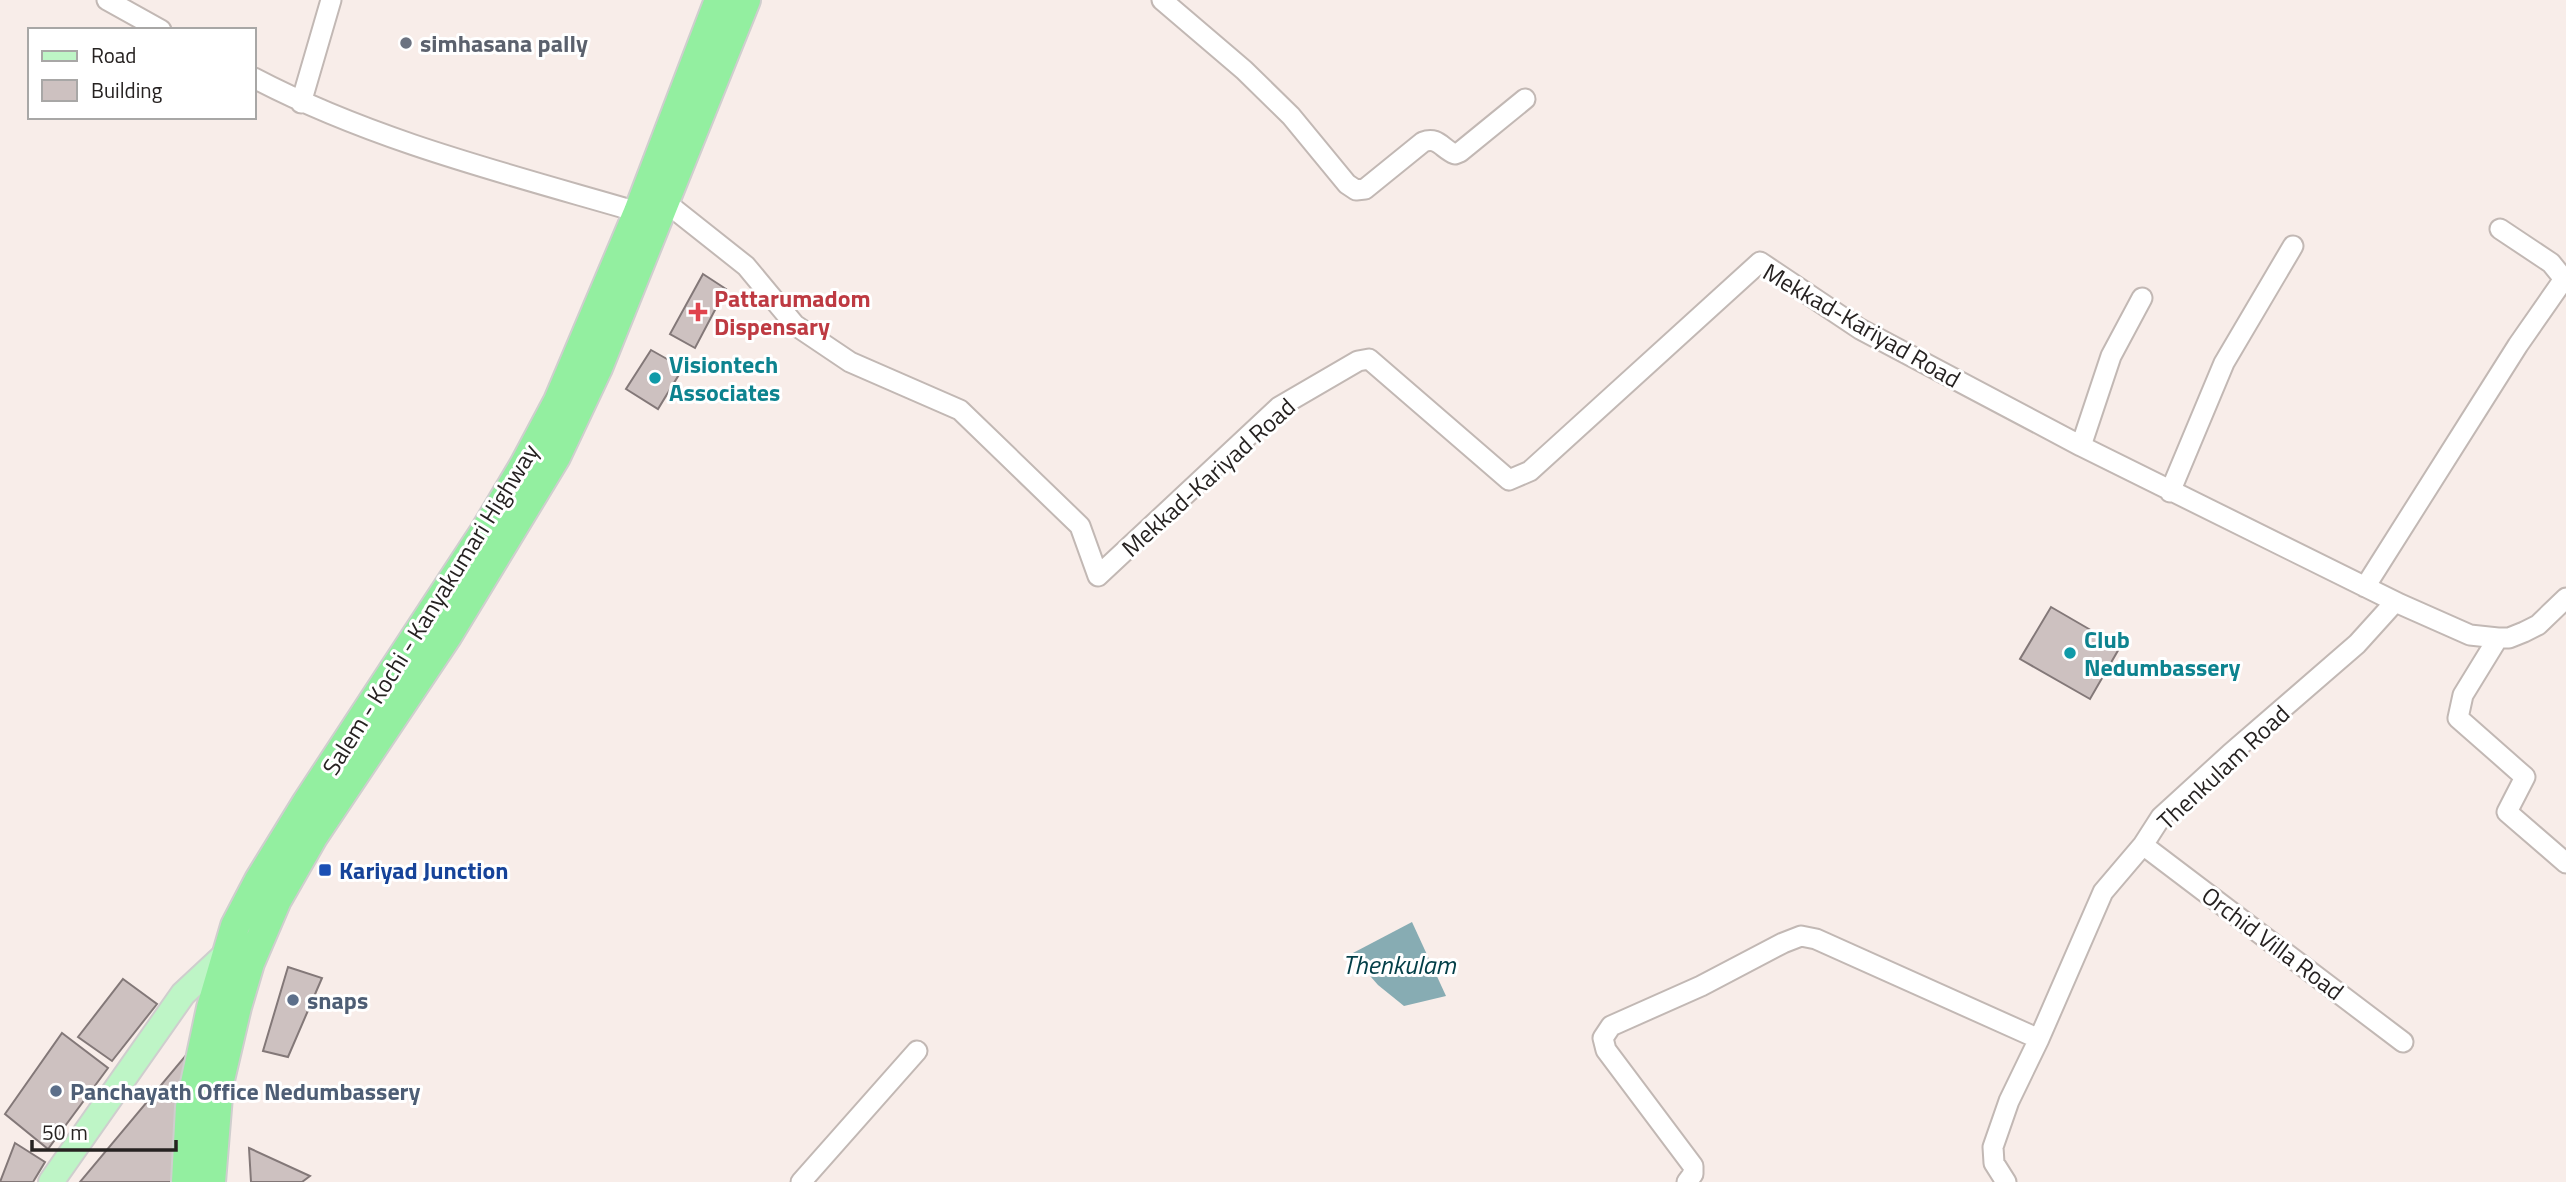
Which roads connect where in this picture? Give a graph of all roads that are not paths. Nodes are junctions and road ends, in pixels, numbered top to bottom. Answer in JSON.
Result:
{"nodes":[{"id":1,"x":107,"y":0,"type":"edge"},
{"id":2,"x":331,"y":0,"type":"edge"},
{"id":3,"x":719,"y":0,"type":"edge"},
{"id":4,"x":746,"y":0,"type":"edge"},
{"id":5,"x":1162,"y":0,"type":"edge"},
{"id":6,"x":158,"y":28,"type":"edge"},
{"id":7,"x":256,"y":79,"type":"edge"},
{"id":8,"x":1525,"y":99,"type":"dead end"},
{"id":9,"x":300,"y":103,"type":"junction"},
{"id":10,"x":664,"y":201,"type":"junction"},
{"id":11,"x":638,"y":212,"type":"junction"},
{"id":12,"x":2500,"y":229,"type":"dead end"},
{"id":13,"x":2293,"y":246,"type":"dead end"},
{"id":14,"x":2142,"y":298,"type":"dead end"},
{"id":15,"x":2081,"y":446,"type":"junction"},
{"id":16,"x":2170,"y":492,"type":"junction"},
{"id":17,"x":2365,"y":587,"type":"junction"},
{"id":18,"x":2566,"y":598,"type":"edge"},
{"id":19,"x":2395,"y":602,"type":"junction"},
{"id":20,"x":2498,"y":638,"type":"junction"},
{"id":21,"x":2143,"y":845,"type":"junction"},
{"id":22,"x":2566,"y":863,"type":"edge"},
{"id":23,"x":238,"y":959,"type":"junction"},
{"id":24,"x":2039,"y":1039,"type":"junction"},
{"id":25,"x":2403,"y":1042,"type":"dead end"},
{"id":26,"x":917,"y":1051,"type":"dead end"},
{"id":27,"x":51,"y":1182,"type":"edge"},
{"id":28,"x":186,"y":1182,"type":"edge"},
{"id":29,"x":211,"y":1182,"type":"edge"},
{"id":30,"x":801,"y":1182,"type":"edge"},
{"id":31,"x":1687,"y":1182,"type":"edge"},
{"id":32,"x":2006,"y":1182,"type":"edge"}],
"edges":[{"from":1,"to":6,"type":"street"},
{"from":2,"to":9,"type":"street"},
{"from":3,"to":11,"type":"highway","name":"Salem - Kochi - Kanyakumari Highway"},
{"from":4,"to":10,"type":"highway","name":"Salem - Kochi - Kanyakumari Highway"},
{"from":5,"to":8,"type":"street"},
{"from":7,"to":9,"type":"street"},
{"from":9,"to":11,"type":"street"},
{"from":10,"to":15,"type":"street","name":"Mekkad-Kariyad Road"},
{"from":10,"to":23,"type":"highway","name":"Salem - Kochi - Kanyakumari Highway"},
{"from":11,"to":23,"type":"highway","name":"Salem - Kochi - Kanyakumari Highway"},
{"from":12,"to":17,"type":"street"},
{"from":13,"to":16,"type":"street"},
{"from":14,"to":15,"type":"street"},
{"from":15,"to":16,"type":"street"},
{"from":16,"to":17,"type":"street"},
{"from":17,"to":19,"type":"street"},
{"from":18,"to":20,"type":"street"},
{"from":19,"to":20,"type":"street"},
{"from":19,"to":21,"type":"street","name":"Thenkulam Road"},
{"from":20,"to":22,"type":"street"},
{"from":21,"to":24,"type":"street","name":"Thenkulam Road"},
{"from":21,"to":25,"type":"street","name":"Orchid Villa Road"},
{"from":23,"to":27,"type":"main road"},
{"from":23,"to":28,"type":"highway","name":"Salem - Kochi - Kanyakumari Highway"},
{"from":23,"to":29,"type":"highway","name":"Salem - Kochi - Kanyakumari Highway"},
{"from":24,"to":31,"type":"street"},
{"from":24,"to":32,"type":"street","name":"Thenkulam Road"},
{"from":26,"to":30,"type":"street"}]}
